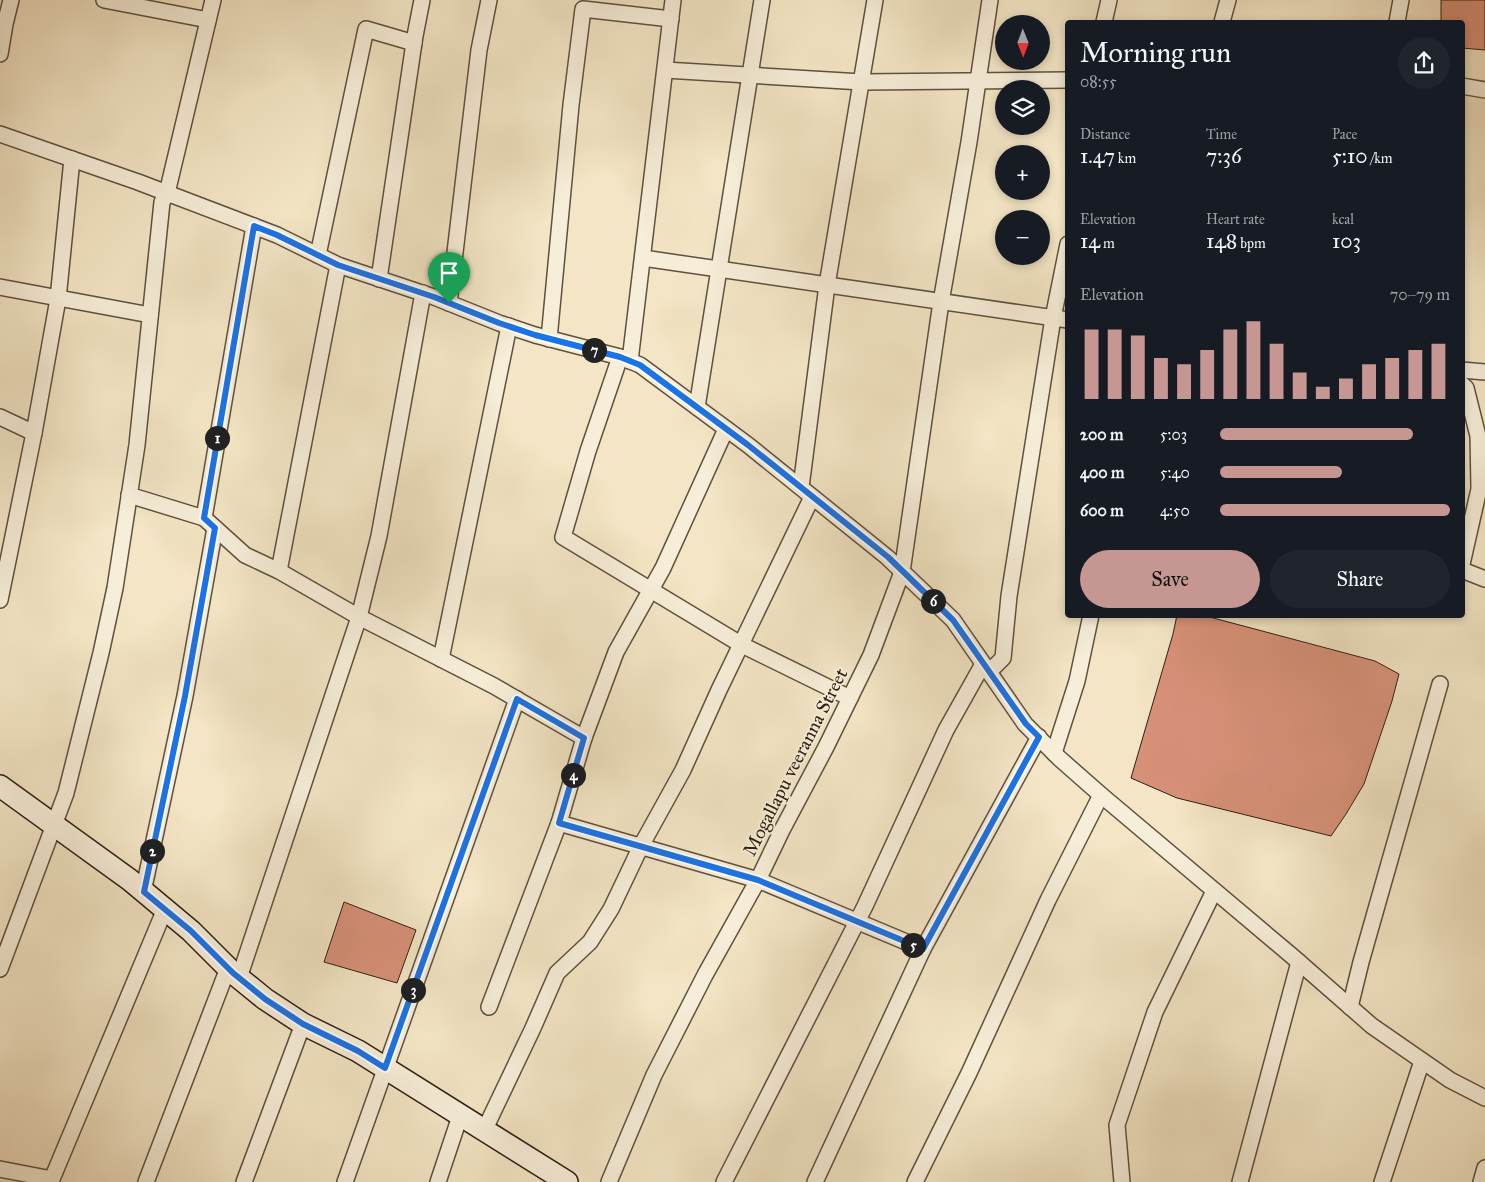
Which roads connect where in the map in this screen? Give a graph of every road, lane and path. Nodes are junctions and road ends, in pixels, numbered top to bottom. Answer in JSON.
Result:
{"nodes":[{"id":1,"x":11,"y":0,"type":"edge"},
{"id":2,"x":104,"y":0,"type":"edge"},
{"id":3,"x":213,"y":0,"type":"edge"},
{"id":4,"x":422,"y":0,"type":"edge"},
{"id":5,"x":489,"y":0,"type":"edge"},
{"id":6,"x":673,"y":0,"type":"edge"},
{"id":7,"x":762,"y":0,"type":"edge"},
{"id":8,"x":875,"y":0,"type":"edge"},
{"id":9,"x":990,"y":0,"type":"edge"},
{"id":10,"x":1109,"y":0,"type":"edge"},
{"id":11,"x":1228,"y":0,"type":"edge"},
{"id":12,"x":1401,"y":0,"type":"edge"},
{"id":13,"x":671,"y":19,"type":"junction"},
{"id":14,"x":208,"y":20,"type":"junction"},
{"id":15,"x":1104,"y":20,"type":"edge"},
{"id":16,"x":1223,"y":20,"type":"edge"},
{"id":17,"x":1396,"y":20,"type":"edge"},
{"id":18,"x":414,"y":43,"type":"junction"},
{"id":19,"x":0,"y":54,"type":"edge"},
{"id":20,"x":665,"y":70,"type":"junction"},
{"id":21,"x":748,"y":75,"type":"junction"},
{"id":22,"x":1065,"y":80,"type":"edge"},
{"id":23,"x":978,"y":81,"type":"junction"},
{"id":24,"x":862,"y":82,"type":"junction"},
{"id":25,"x":1485,"y":90,"type":"edge"},
{"id":26,"x":1465,"y":92,"type":"edge"},
{"id":27,"x":0,"y":134,"type":"edge"},
{"id":28,"x":72,"y":159,"type":"junction"},
{"id":29,"x":168,"y":193,"type":"junction"},
{"id":30,"x":254,"y":226,"type":"junction"},
{"id":31,"x":318,"y":255,"type":"junction"},
{"id":32,"x":643,"y":258,"type":"junction"},
{"id":33,"x":338,"y":265,"type":"junction"},
{"id":34,"x":718,"y":270,"type":"junction"},
{"id":35,"x":1065,"y":272,"type":"edge"},
{"id":36,"x":379,"y":279,"type":"junction"},
{"id":37,"x":827,"y":285,"type":"junction"},
{"id":38,"x":0,"y":287,"type":"edge"},
{"id":39,"x":423,"y":293,"type":"junction"},
{"id":40,"x":58,"y":298,"type":"junction"},
{"id":41,"x":941,"y":302,"type":"junction"},
{"id":42,"x":449,"y":303,"type":"junction"},
{"id":43,"x":150,"y":315,"type":"junction"},
{"id":44,"x":1060,"y":319,"type":"edge"},
{"id":45,"x":509,"y":326,"type":"junction"},
{"id":46,"x":549,"y":339,"type":"junction"},
{"id":47,"x":625,"y":359,"type":"junction"},
{"id":48,"x":1465,"y":370,"type":"edge"},
{"id":49,"x":1485,"y":372,"type":"edge"},
{"id":50,"x":1465,"y":387,"type":"edge"},
{"id":51,"x":697,"y":407,"type":"junction"},
{"id":52,"x":0,"y":417,"type":"edge"},
{"id":53,"x":726,"y":428,"type":"junction"},
{"id":54,"x":34,"y":433,"type":"junction"},
{"id":55,"x":800,"y":487,"type":"junction"},
{"id":56,"x":130,"y":495,"type":"junction"},
{"id":57,"x":812,"y":497,"type":"junction"},
{"id":58,"x":209,"y":523,"type":"junction"},
{"id":59,"x":1465,"y":551,"type":"edge"},
{"id":60,"x":279,"y":571,"type":"junction"},
{"id":61,"x":1465,"y":571,"type":"edge"},
{"id":62,"x":902,"y":572,"type":"junction"},
{"id":63,"x":1485,"y":579,"type":"edge"},
{"id":64,"x":650,"y":589,"type":"junction"},
{"id":65,"x":0,"y":600,"type":"edge"},
{"id":66,"x":359,"y":616,"type":"junction"},
{"id":67,"x":1090,"y":618,"type":"edge"},
{"id":68,"x":742,"y":645,"type":"junction"},
{"id":69,"x":441,"y":659,"type":"junction"},
{"id":70,"x":986,"y":668,"type":"junction"},
{"id":71,"x":1440,"y":684,"type":"dead end"},
{"id":72,"x":850,"y":698,"type":"junction"},
{"id":73,"x":517,"y":699,"type":"junction"},
{"id":74,"x":1039,"y":737,"type":"junction"},
{"id":75,"x":584,"y":738,"type":"junction"},
{"id":76,"x":1054,"y":753,"type":"junction"},
{"id":77,"x":0,"y":786,"type":"edge"},
{"id":78,"x":1101,"y":795,"type":"junction"},
{"id":79,"x":559,"y":823,"type":"junction"},
{"id":80,"x":54,"y":824,"type":"junction"},
{"id":81,"x":641,"y":846,"type":"junction"},
{"id":82,"x":758,"y":880,"type":"junction"},
{"id":83,"x":1214,"y":891,"type":"junction"},
{"id":84,"x":144,"y":892,"type":"junction"},
{"id":85,"x":164,"y":909,"type":"junction"},
{"id":86,"x":857,"y":922,"type":"junction"},
{"id":87,"x":923,"y":949,"type":"junction"},
{"id":88,"x":1299,"y":962,"type":"junction"},
{"id":89,"x":0,"y":970,"type":"edge"},
{"id":90,"x":234,"y":973,"type":"junction"},
{"id":91,"x":489,"y":1007,"type":"dead end"},
{"id":92,"x":1350,"y":1007,"type":"junction"},
{"id":93,"x":303,"y":1024,"type":"junction"},
{"id":94,"x":1422,"y":1061,"type":"junction"},
{"id":95,"x":385,"y":1068,"type":"junction"},
{"id":96,"x":1485,"y":1098,"type":"edge"},
{"id":97,"x":460,"y":1116,"type":"junction"},
{"id":98,"x":484,"y":1131,"type":"junction"},
{"id":99,"x":1485,"y":1168,"type":"edge"},
{"id":100,"x":0,"y":1169,"type":"edge"},
{"id":101,"x":146,"y":1182,"type":"edge"},
{"id":102,"x":244,"y":1182,"type":"edge"},
{"id":103,"x":345,"y":1182,"type":"edge"},
{"id":104,"x":438,"y":1182,"type":"edge"},
{"id":105,"x":567,"y":1182,"type":"edge"},
{"id":106,"x":609,"y":1182,"type":"edge"},
{"id":107,"x":724,"y":1182,"type":"edge"},
{"id":108,"x":815,"y":1182,"type":"edge"},
{"id":109,"x":915,"y":1182,"type":"edge"},
{"id":110,"x":1122,"y":1182,"type":"edge"},
{"id":111,"x":1240,"y":1182,"type":"edge"},
{"id":112,"x":1382,"y":1182,"type":"edge"},
{"id":113,"x":1481,"y":1182,"type":"edge"}],
"edges":[{"from":1,"to":19,"type":"street"},
{"from":2,"to":14,"type":"street"},
{"from":3,"to":14,"type":"street"},
{"from":4,"to":18,"type":"street"},
{"from":5,"to":42,"type":"street"},
{"from":6,"to":13,"type":"street"},
{"from":7,"to":21,"type":"street"},
{"from":8,"to":24,"type":"street"},
{"from":9,"to":23,"type":"street","name":"Mogallapu veeranna Street"},
{"from":10,"to":15,"type":"street"},
{"from":11,"to":16,"type":"street"},
{"from":12,"to":17,"type":"street"},
{"from":13,"to":20,"type":"street"},
{"from":13,"to":46,"type":"street"},
{"from":14,"to":29,"type":"street"},
{"from":18,"to":31,"type":"street"},
{"from":18,"to":36,"type":"street"},
{"from":20,"to":21,"type":"street"},
{"from":20,"to":32,"type":"street"},
{"from":21,"to":24,"type":"street"},
{"from":21,"to":34,"type":"street"},
{"from":22,"to":23,"type":"street"},
{"from":23,"to":24,"type":"street"},
{"from":23,"to":41,"type":"street","name":"Mogallapu veeranna Street"},
{"from":24,"to":37,"type":"street"},
{"from":25,"to":26,"type":"street"},
{"from":27,"to":28,"type":"street"},
{"from":28,"to":29,"type":"street"},
{"from":28,"to":40,"type":"street"},
{"from":29,"to":30,"type":"street"},
{"from":29,"to":43,"type":"street"},
{"from":30,"to":31,"type":"street"},
{"from":30,"to":58,"type":"street"},
{"from":31,"to":33,"type":"street"},
{"from":32,"to":34,"type":"street"},
{"from":32,"to":47,"type":"street"},
{"from":33,"to":36,"type":"street"},
{"from":33,"to":60,"type":"street"},
{"from":34,"to":37,"type":"street"},
{"from":34,"to":51,"type":"street"},
{"from":35,"to":44,"type":"street"},
{"from":36,"to":39,"type":"street"},
{"from":37,"to":41,"type":"street"},
{"from":37,"to":55,"type":"street"},
{"from":38,"to":40,"type":"street"},
{"from":39,"to":42,"type":"street"},
{"from":39,"to":66,"type":"street"},
{"from":40,"to":43,"type":"street"},
{"from":40,"to":54,"type":"street"},
{"from":41,"to":44,"type":"street"},
{"from":41,"to":62,"type":"street","name":"Mogallapu veeranna Street"},
{"from":42,"to":45,"type":"street"},
{"from":43,"to":56,"type":"street"},
{"from":44,"to":70,"type":"street"},
{"from":45,"to":46,"type":"street"},
{"from":45,"to":69,"type":"street"},
{"from":46,"to":47,"type":"street"},
{"from":47,"to":51,"type":"street"},
{"from":47,"to":64,"type":"street"},
{"from":48,"to":49,"type":"street"},
{"from":50,"to":59,"type":"street"},
{"from":51,"to":53,"type":"street"},
{"from":52,"to":54,"type":"street"},
{"from":53,"to":55,"type":"street"},
{"from":53,"to":64,"type":"street"},
{"from":54,"to":65,"type":"street"},
{"from":55,"to":57,"type":"street"},
{"from":56,"to":58,"type":"street"},
{"from":56,"to":80,"type":"street"},
{"from":57,"to":62,"type":"street"},
{"from":57,"to":68,"type":"street"},
{"from":58,"to":60,"type":"street"},
{"from":58,"to":84,"type":"street"},
{"from":60,"to":66,"type":"street"},
{"from":61,"to":63,"type":"street"},
{"from":62,"to":70,"type":"street"},
{"from":62,"to":72,"type":"street","name":"Mogallapu veeranna Street"},
{"from":64,"to":68,"type":"street"},
{"from":64,"to":75,"type":"street"},
{"from":66,"to":69,"type":"street"},
{"from":66,"to":90,"type":"street"},
{"from":67,"to":76,"type":"street"},
{"from":68,"to":72,"type":"street"},
{"from":68,"to":81,"type":"street"},
{"from":69,"to":73,"type":"street"},
{"from":70,"to":74,"type":"street"},
{"from":70,"to":86,"type":"street"},
{"from":71,"to":92,"type":"street"},
{"from":72,"to":82,"type":"street","name":"Mogallapu veeranna Street"},
{"from":73,"to":75,"type":"street"},
{"from":73,"to":95,"type":"street"},
{"from":74,"to":76,"type":"street"},
{"from":74,"to":87,"type":"street"},
{"from":75,"to":79,"type":"street"},
{"from":76,"to":78,"type":"street"},
{"from":77,"to":80,"type":"main road"},
{"from":78,"to":83,"type":"street"},
{"from":78,"to":109,"type":"street"},
{"from":79,"to":81,"type":"street"},
{"from":79,"to":91,"type":"street"},
{"from":80,"to":84,"type":"main road"},
{"from":80,"to":89,"type":"street"},
{"from":81,"to":82,"type":"street"},
{"from":81,"to":98,"type":"street"},
{"from":82,"to":86,"type":"street"},
{"from":82,"to":106,"type":"street","name":"Mogallapu veeranna Street"},
{"from":83,"to":88,"type":"street"},
{"from":83,"to":110,"type":"street"},
{"from":84,"to":85,"type":"main road"},
{"from":85,"to":90,"type":"main road"},
{"from":85,"to":100,"type":"street"},
{"from":86,"to":87,"type":"street"},
{"from":86,"to":107,"type":"street"},
{"from":87,"to":108,"type":"street"},
{"from":88,"to":92,"type":"street"},
{"from":88,"to":111,"type":"street"},
{"from":90,"to":93,"type":"main road"},
{"from":90,"to":101,"type":"street"},
{"from":92,"to":94,"type":"street"},
{"from":93,"to":95,"type":"main road"},
{"from":93,"to":102,"type":"street"},
{"from":94,"to":96,"type":"street"},
{"from":94,"to":112,"type":"street"},
{"from":95,"to":97,"type":"main road"},
{"from":95,"to":103,"type":"street"},
{"from":97,"to":98,"type":"main road"},
{"from":97,"to":104,"type":"street"},
{"from":98,"to":105,"type":"main road"},
{"from":99,"to":113,"type":"street"}]}
